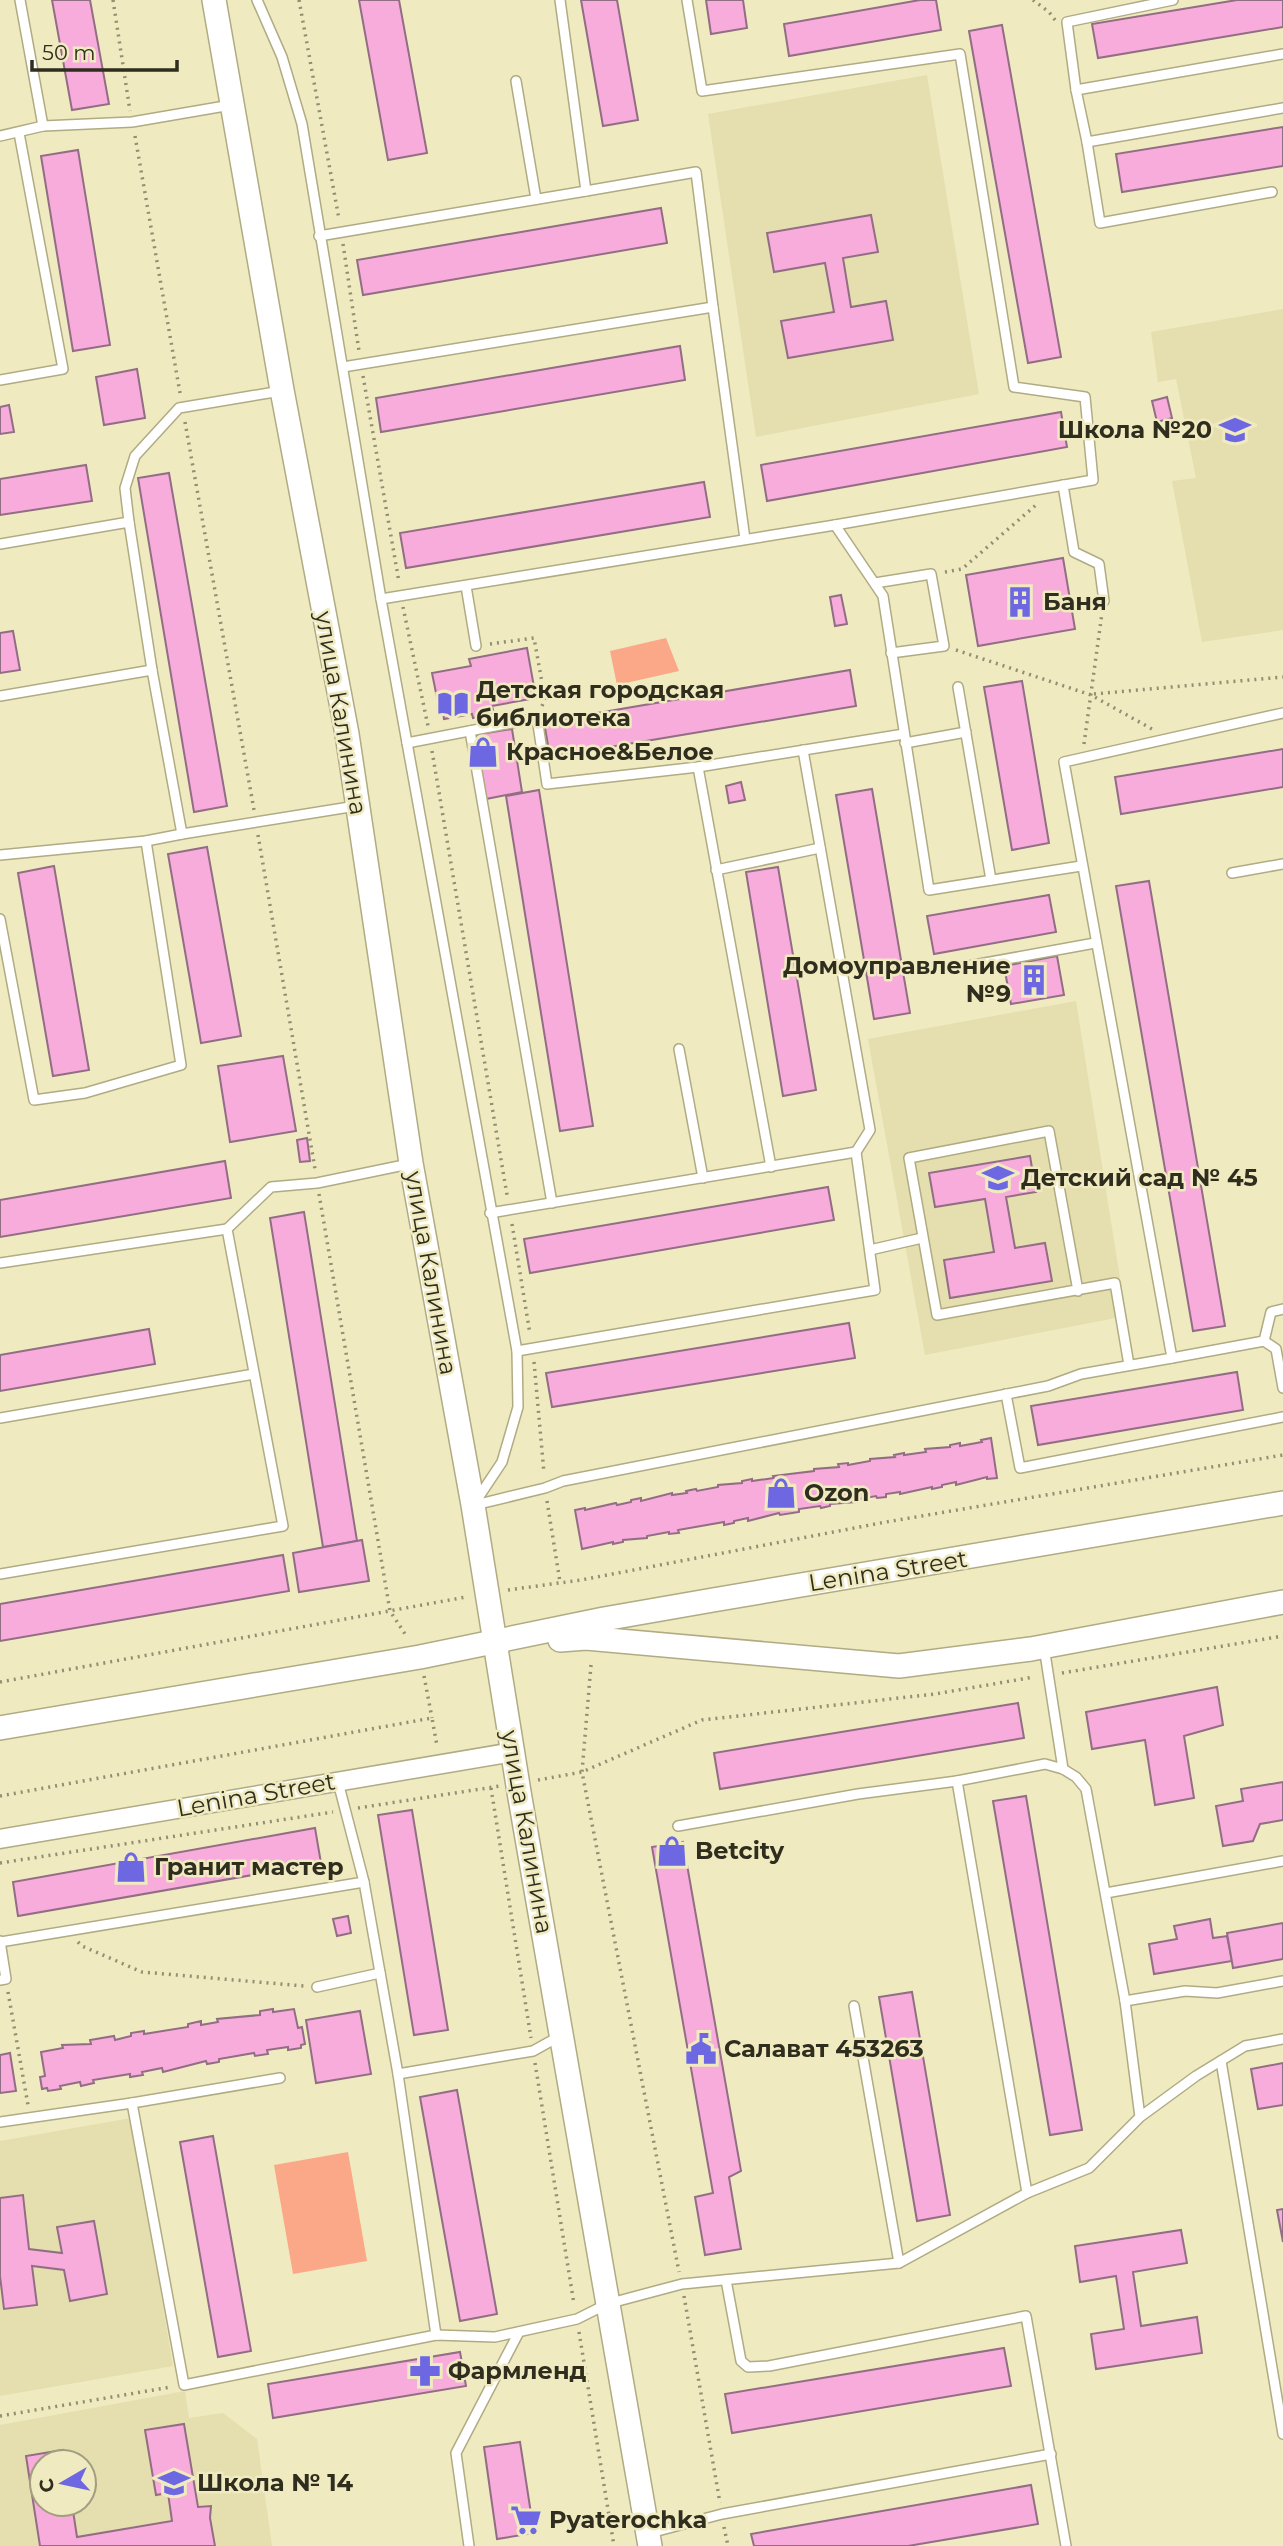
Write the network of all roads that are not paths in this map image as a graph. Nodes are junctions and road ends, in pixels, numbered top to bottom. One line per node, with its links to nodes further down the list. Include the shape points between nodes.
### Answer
1 (20, 0): 12 (lane)
2 (214, 0): 10 (street, улица Калинина)
3 (257, 0): 19 (lane, via 282,57 302,124)
4 (560, 0): 16 (lane)
5 (687, 0): 24 (lane, via 702,91 960,54 1014,387 1085,397 1093,480)
6 (1173, 0): 9 (lane, via 1067,22)
7 (1283, 54): 9 (lane)
8 (516, 81): 18 (lane)
9 (1076, 90): 15 (lane)
10 (231, 105): 12 (lane, via 132,122); 23 (street, улица Калинина)
11 (1283, 108): 15 (lane)
12 (43, 126): 13 (lane)
13 (19, 133): 14 (lane); 22 (lane, via 63,369)
14 (0, 136)
15 (1087, 142): 17 (lane, via 1100,223)
16 (586, 191): 18 (lane); 20 (lane, via 696,172)
17 (1272, 191)
18 (536, 200): 19 (lane)
19 (319, 236): 21 (lane)
20 (713, 307): 21 (lane); 27 (lane)
21 (343, 367): 31 (lane)
22 (0, 380)
23 (282, 390): 25 (lane, via 179,408 135,456 125,488); 45 (street, улица Калинина)
24 (1061, 485): 26 (lane); 32 (lane, via 1074,552 1099,564)
25 (130, 522): 28 (lane); 35 (lane)
26 (835, 525): 27 (lane); 29 (lane)
27 (745, 539): 30 (lane)
28 (0, 544)
29 (875, 583): 34 (lane, via 883,596); 34 (lane, via 931,574 944,646)
30 (466, 586): 31 (lane); 33 (lane)
31 (381, 599): 42 (lane)
32 (1104, 601)
33 (476, 646)
34 (891, 653): 41 (lane)
35 (152, 670): 37 (lane); 46 (lane)
36 (958, 687): 40 (lane)
37 (0, 696)
38 (1283, 713): 51 (lane, via 1063,762)
39 (470, 731): 42 (lane); 44 (lane, via 537,718 547,785); 63 (lane)
40 (966, 732): 41 (lane); 54 (lane)
41 (904, 738): 43 (lane); 54 (lane, via 929,890)
42 (407, 743): 64 (lane)
43 (803, 750): 44 (lane); 48 (lane)
44 (698, 767): 52 (lane)
45 (358, 805): 46 (lane); 60 (street, улица Калинина)
46 (182, 834): 47 (lane)
47 (146, 841): 49 (lane); 55 (lane, via 181,1065 85,1093 34,1100)
48 (820, 848): 52 (lane); 59 (lane, via 870,1130)
49 (0, 855)
50 (1283, 864): 53 (lane)
51 (1081, 866): 54 (lane); 56 (lane)
52 (716, 870): 61 (lane)
53 (1232, 873)
54 (991, 880)
55 (0, 919)
56 (1095, 943): 57 (lane); 73 (lane)
57 (957, 968)
58 (679, 1049): 62 (lane)
59 (856, 1152): 61 (lane); 67 (lane)
60 (411, 1163): 65 (lane, via 317,1183 271,1187); 81 (street, улица Калинина)
61 (771, 1167): 62 (lane)
62 (703, 1178): 63 (lane)
63 (552, 1203): 64 (lane)
64 (490, 1213): 72 (lane)
65 (227, 1229): 68 (lane); 75 (lane)
66 (922, 1238): 67 (lane); 69 (lane, via 937,1315); 69 (lane, via 909,1158 1049,1131)
67 (870, 1250): 72 (lane, via 875,1290)
68 (0, 1263)
69 (1078, 1291): 74 (lane, via 1115,1283)
70 (1283, 1309): 71 (lane, via 1271,1312)
71 (1264, 1341): 73 (lane); 76 (lane, via 1276,1349)
72 (517, 1351): 81 (lane, via 518,1407 502,1462)
73 (1172, 1357): 74 (lane)
74 (1129, 1364): 77 (lane)
75 (254, 1374): 79 (lane); 82 (lane, via 283,1527)
76 (1283, 1388)
77 (1006, 1394): 78 (lane, via 1020,1468); 81 (lane, via 564,1481)
78 (1283, 1417)
79 (0, 1418)
80 (1283, 1503): 84 (street, Lenina Street, via 604,1619)
81 (473, 1505): 84 (street, улица Калинина)
82 (0, 1574)
83 (1283, 1602): 85 (street, Lenina Street)
84 (494, 1643): 85 (street, Lenina Street, via 586,1638 899,1666); 86 (street, Lenina Street); 87 (street, улица Калинина)
85 (1044, 1647): 88 (lane)
86 (0, 1728)
87 (513, 1752): 90 (street, Lenina Street); 103 (street, улица Калинина)
88 (1063, 1769): 89 (lane, via 1045,1764); 95 (lane, via 1086,1789)
89 (957, 1781): 91 (lane); 111 (lane)
90 (338, 1782): 92 (street, Lenina Street); 94 (lane)
91 (678, 1826)
92 (0, 1839)
93 (1283, 1861): 95 (lane)
94 (364, 1882): 96 (lane); 97 (lane)
95 (1106, 1893): 101 (lane)
96 (0, 1942): 98 (lane)
97 (380, 1973): 100 (lane); 106 (lane)
98 (3, 1979)
99 (1283, 1981): 101 (lane, via 1217,1993 1185,1992)
100 (317, 1987)
101 (1125, 2001): 109 (lane)
102 (854, 2006): 112 (lane)
103 (562, 2035): 106 (lane, via 533,2050); 114 (street, улица Калинина)
104 (1283, 2039): 105 (lane, via 1245,2046)
105 (1221, 2061): 109 (lane); 117 (lane)
106 (398, 2074): 116 (lane)
107 (280, 2078): 108 (lane)
108 (132, 2103): 110 (lane); 116 (lane, via 184,2385)
109 (1140, 2117): 111 (lane, via 1089,2168)
110 (0, 2122)
111 (1027, 2193): 112 (lane)
112 (899, 2263): 113 (lane)
113 (726, 2280): 114 (lane, via 682,2284); 118 (lane, via 741,2361 748,2367 1026,2316)
114 (607, 2304): 115 (lane, via 577,2319); 119 (street, улица Калинина)
115 (519, 2332): 116 (lane, via 495,2337); 120 (lane, via 456,2453)
116 (436, 2335)
117 (1283, 2434)
118 (1051, 2454): 119 (lane, via 722,2514); 121 (lane)
119 (649, 2540)
120 (469, 2546)
121 (1066, 2546)

